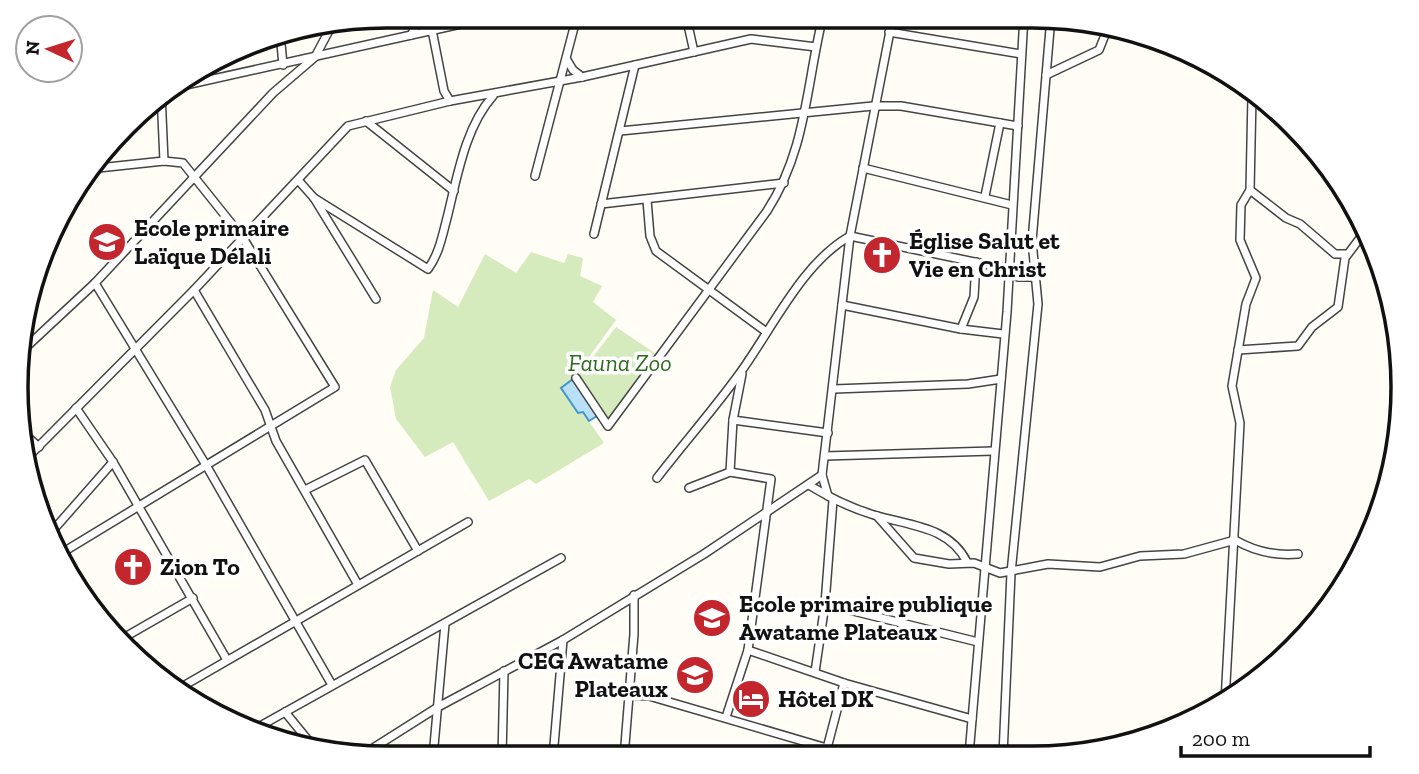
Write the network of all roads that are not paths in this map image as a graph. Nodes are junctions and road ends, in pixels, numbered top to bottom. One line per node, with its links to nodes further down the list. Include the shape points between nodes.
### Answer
1 (415, 28): 12 (street)
2 (441, 28): 9 (street)
3 (574, 28): 19 (street)
4 (688, 28): 16 (street)
5 (821, 28): 15 (street)
6 (890, 28): 10 (street)
7 (1023, 28): 17 (street)
8 (1050, 29): 22 (street)
9 (432, 30): 12 (street); 27 (street)
10 (889, 32): 17 (street); 29 (street)
11 (328, 33): 18 (street)
12 (411, 35): 18 (street)
13 (1105, 36): 22 (street, via 1099,50)
14 (281, 44): 20 (street)
15 (816, 47): 16 (street, via 761,38); 31 (street)
16 (694, 52): 21 (street)
17 (1021, 54): 34 (street)
18 (315, 57): 20 (street); 40 (street, via 273,93)
19 (566, 59): 23 (street); 24 (street)
20 (283, 65): 25 (street)
21 (635, 65): 23 (street); 35 (street)
22 (1046, 75): 57 (street, via 1032,241)
23 (582, 77): 24 (street)
24 (561, 81): 26 (street); 39 (street)
25 (197, 83)
26 (493, 95): 27 (street); 44 (street, via 478,112)
27 (450, 101): 32 (street)
28 (1252, 103): 43 (street)
29 (873, 106): 31 (street); 33 (street); 38 (street)
30 (162, 107): 36 (street)
31 (807, 113): 35 (street); 42 (street)
32 (366, 121): 41 (street, via 348,125); 44 (street)
33 (1000, 122): 34 (street); 45 (street)
34 (1018, 126): 49 (street)
35 (620, 131): 48 (street)
36 (164, 160): 37 (street); 40 (street, via 183,163)
37 (103, 167)
38 (863, 168): 45 (street); 51 (street)
39 (535, 176)
40 (196, 177): 52 (street); 58 (street)
41 (298, 180): 46 (street); 52 (street)
42 (784, 183): 47 (street); 59 (street)
43 (1250, 190): 54 (street, via 1335,254); 67 (street, via 1241,205 1240,240 1256,278)
44 (454, 191): 46 (street, via 436,259 428,269)
45 (985, 197): 49 (street)
46 (314, 198): 61 (street)
47 (647, 200): 48 (street); 59 (street, via 656,251)
48 (601, 204): 50 (street)
49 (1012, 205): 56 (street)
50 (594, 234)
51 (850, 236): 55 (street); 62 (street); 64 (street, via 827,253)
52 (243, 238): 60 (street); 75 (street, via 335,387)
53 (1359, 239): 54 (street)
54 (1347, 254): 67 (street, via 1342,300 1298,346)
55 (976, 262): 56 (street); 63 (street, via 974,297)
56 (1008, 269): 57 (street, via 1018,276); 65 (street)
57 (1035, 277): 103 (street, via 1038,304)
58 (95, 283): 66 (street); 68 (street)
59 (710, 288): 64 (street); 70 (street, via 608,426)
60 (194, 290): 68 (street); 75 (street)
61 (376, 299)
62 (842, 305): 63 (street); 72 (street)
63 (961, 329): 65 (street)
64 (765, 331): 69 (street)
65 (1003, 334): 71 (street)
66 (31, 343)
67 (1238, 350): 96 (street, via 1232,386 1240,423)
68 (134, 351): 73 (street); 83 (street)
69 (743, 370): 74 (street); 86 (street)
70 (576, 378)
71 (1001, 379): 72 (street); 80 (street)
72 (834, 389): 76 (street)
73 (76, 408): 78 (street); 82 (street)
74 (733, 420): 76 (street); 84 (street)
75 (271, 426): 83 (street); 89 (street)
76 (828, 433): 81 (street)
77 (32, 442): 78 (street)
78 (38, 447): 79 (street)
79 (34, 451)
80 (993, 451): 81 (street); 102 (street)
81 (825, 456): 85 (street)
82 (113, 462): 91 (street); 95 (street)
83 (206, 465): 91 (street); 108 (street)
84 (730, 472): 88 (street); 92 (street, via 771,479)
85 (822, 475): 87 (street); 90 (street)
86 (657, 478)
87 (809, 485): 90 (street); 92 (street)
88 (689, 488)
89 (305, 490): 98 (street, via 365,460); 104 (street)
90 (831, 498): 93 (street); 107 (street)
91 (138, 504): 97 (street); 106 (street)
92 (769, 512): 105 (street); 113 (street)
93 (877, 516): 101 (street, via 925,526 959,545); 101 (street, via 914,558)
94 (468, 522): 98 (street)
95 (56, 527)
96 (1235, 540): 99 (street, via 1273,554); 103 (street, via 1184,554 1140,556 1100,568 1048,564); 120 (street)
97 (67, 550)
98 (418, 551): 104 (street)
99 (1298, 554)
100 (561, 558): 109 (street)
101 (967, 562): 102 (street)
102 (984, 566): 103 (street); 112 (street)
103 (1012, 573): 136 (street)
104 (358, 583): 108 (street)
105 (634, 595): 111 (street); 121 (street)
106 (193, 598): 110 (street); 114 (street)
107 (825, 604): 112 (street); 116 (street)
108 (294, 621): 114 (street); 119 (street)
109 (445, 624): 119 (street); 122 (street)
110 (128, 635)
111 (563, 640): 115 (street); 131 (street)
112 (978, 642): 125 (street)
113 (748, 650): 116 (street); 124 (street)
114 (227, 660): 118 (street)
115 (504, 671): 122 (street); 130 (street)
116 (815, 672): 117 (street)
117 (844, 683): 125 (street); 134 (street)
118 (186, 684)
119 (332, 685): 123 (street)
120 (1226, 689)
121 (631, 695): 124 (street); 132 (street)
122 (438, 707): 128 (street); 129 (street)
123 (285, 712): 126 (street); 127 (street)
124 (726, 717): 133 (street)
125 (972, 719): 135 (street)
126 (264, 724)
127 (305, 736)
128 (377, 746)
129 (434, 746)
130 (502, 746)
131 (554, 746)
132 (625, 746)
133 (824, 746)
134 (827, 746)
135 (970, 746)
136 (1003, 746)

